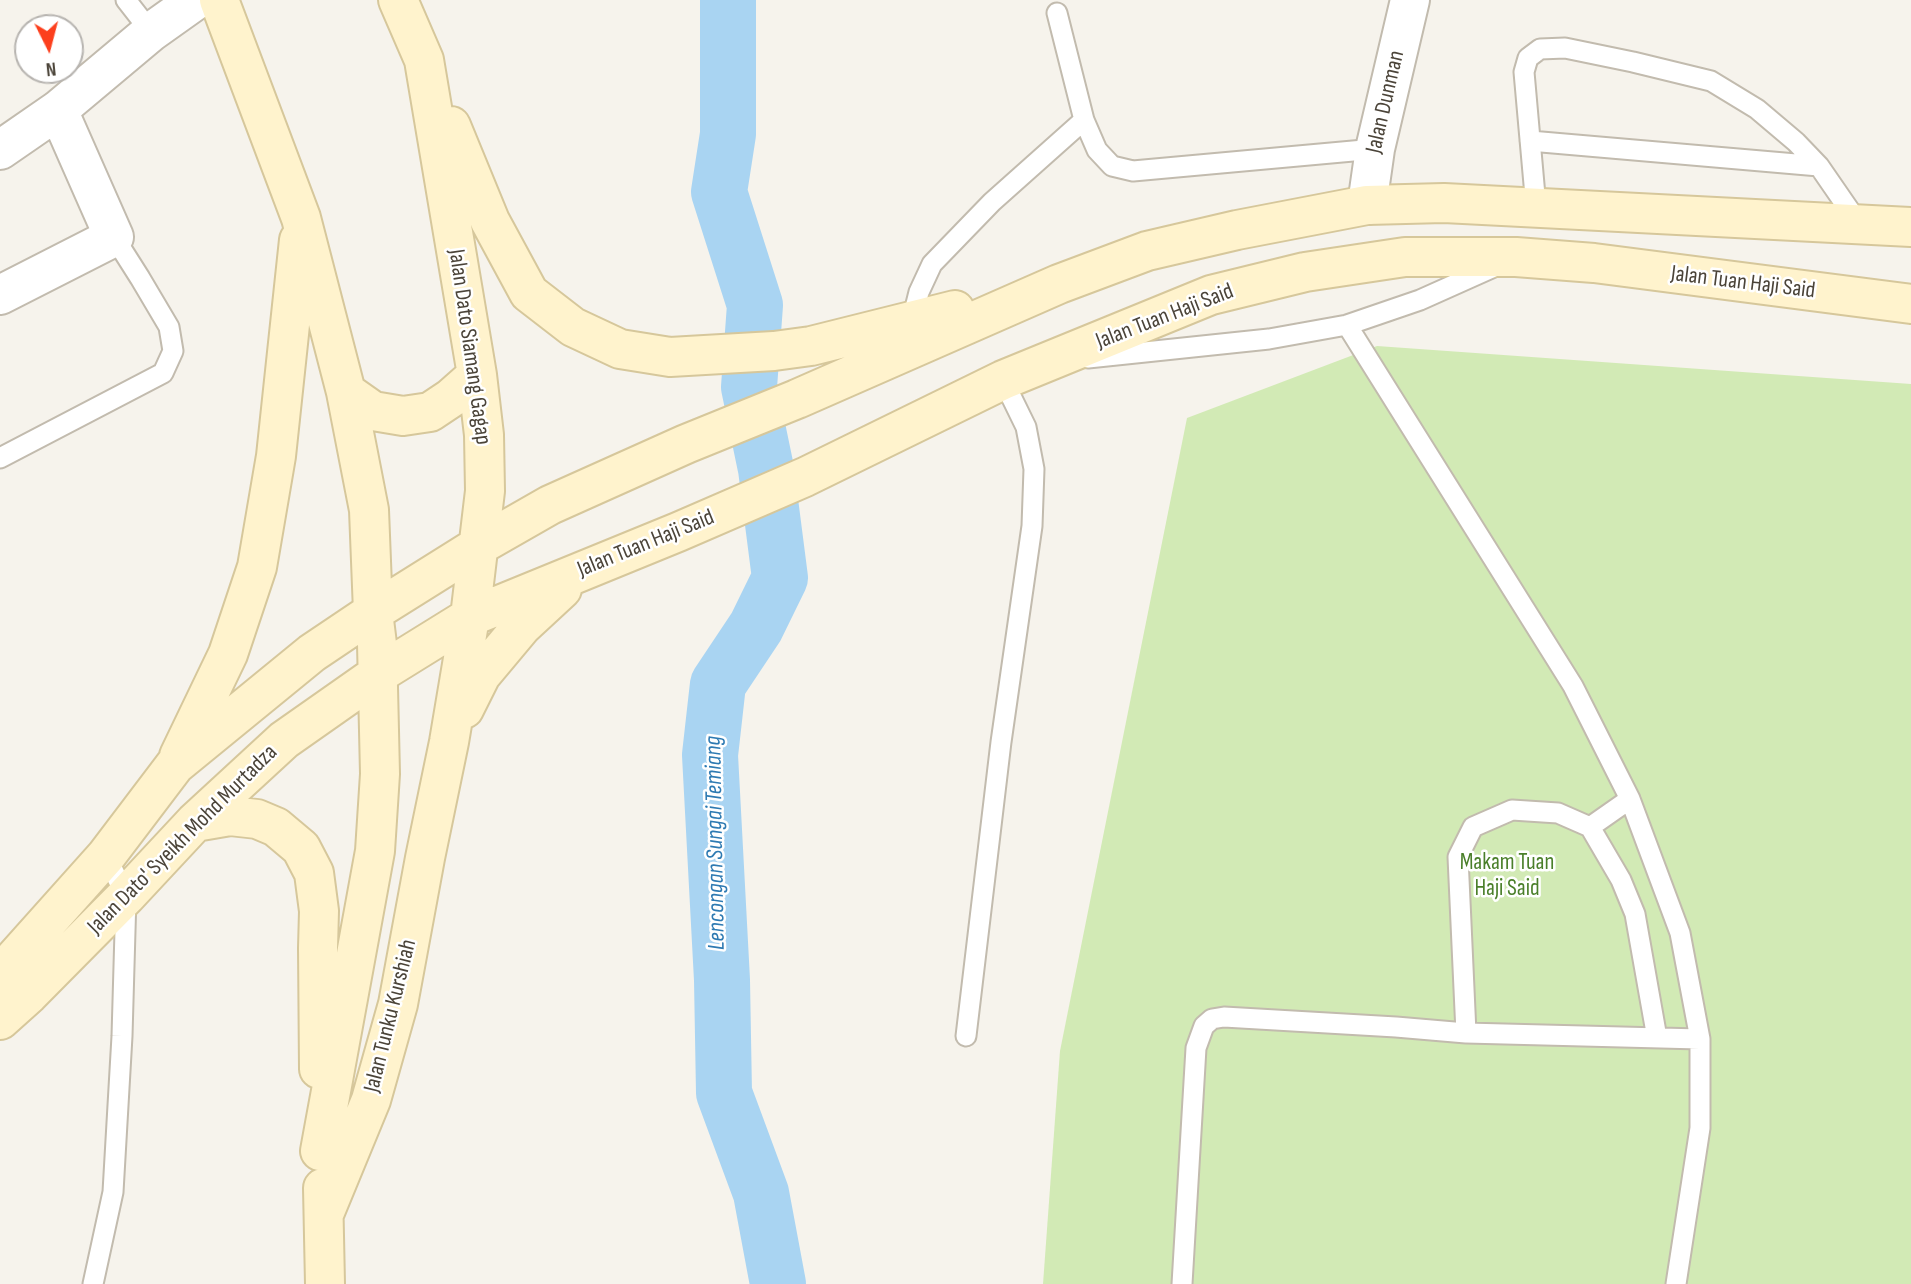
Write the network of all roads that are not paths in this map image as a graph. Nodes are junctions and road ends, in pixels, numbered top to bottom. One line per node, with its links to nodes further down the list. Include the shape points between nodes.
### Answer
1 (126, 0): 7 (lane)
2 (196, 0): 7 (street)
3 (219, 0): 17 (main road)
4 (398, 0): 8 (main road, Jalan Dato Siamang Gagap)
5 (1410, 0): 12 (street, Jalan Dunman)
6 (1057, 13): 10 (lane)
7 (151, 32): 9 (street)
8 (424, 60): 25 (main road, via 490,221 529,293 573,327 620,349 670,357 811,346); 28 (main road, Jalan Dato Siamang Gagap)
9 (58, 110): 13 (street); 20 (street)
10 (1084, 120): 12 (lane, via 1097,150 1112,166 1133,171); 25 (lane, via 992,202 932,264)
11 (1530, 141): 14 (lane); 14 (lane, via 1524,72 1528,58 1540,49 1565,48 1710,81 1757,109); 16 (lane)
12 (1374, 149): 15 (street, Jalan Dunman)
13 (0, 150)
14 (1819, 166): 18 (lane)
15 (1367, 205): 16 (main road); 22 (main road, via 1147,251)
16 (1536, 207): 18 (main road)
17 (301, 218): 30 (main road); 37 (main road, via 276,456 257,567 228,654)
18 (1859, 224): 19 (main road)
19 (1911, 227)
20 (114, 237): 23 (street); 31 (lane, via 169,327 173,351 163,373)
21 (1516, 257): 24 (main road, Jalan Tuan Haji Said); 26 (lane, via 1420,300); 27 (main road, Jalan Tuan Haji Said, via 1405,257 1305,272 1211,295)
22 (1059, 284): 25 (main road); 32 (main road, via 550,505)
23 (0, 295)
24 (1911, 304)
25 (912, 320)
26 (1347, 325): 27 (lane, via 1269,340); 38 (lane, via 1573,686)
27 (1048, 362): 29 (main road, Jalan Tuan Haji Said)
28 (477, 375): 30 (main road, via 430,412 403,416 373,411); 32 (main road, Jalan Dato Siamang Gagap, via 485,491)
29 (1003, 380): 33 (main road, Jalan Tuan Haji Said, via 805,477); 46 (lane, via 1026,427 1034,469 1032,526)
30 (346, 393): 35 (main road, via 369,510)
31 (0, 458)
32 (480, 545): 34 (main road, Jalan Dato Siamang Gagap); 35 (main road)
33 (582, 571): 34 (main road, Jalan Tuan Haji Said); 36 (main road, via 522,626 481,675)
34 (470, 617): 35 (main road, Jalan Tuan Haji Said); 36 (main road, Jalan Dato Siamang Gagap)
35 (376, 643): 37 (main road, Jalan Dato' Syeikh Mohd Murtadza, via 312,653); 39 (main road, Jalan Dato' Syeikh Mohd Murtadza, via 284,740); 49 (main road, via 380,774 375,851)
36 (449, 742): 50 (main road, Jalan Tunku Kurshiah, via 398,1004 371,1100)
37 (175, 765): 41 (main road, Jalan Dato' Syeikh Mohd Murtadza)
38 (1630, 799): 40 (lane); 48 (lane, via 1680,933)
39 (195, 822): 42 (main road, Jalan Dato' Syeikh Mohd Murtadza); 49 (main road, via 230,816 276,827 301,848 314,873 319,912)
40 (1590, 827): 45 (lane, via 1558,813 1512,810 1473,827 1458,857); 47 (lane, via 1635,914)
41 (106, 856): 42 (lane); 43 (main road, Jalan Dato' Syeikh Mohd Murtadza)
42 (126, 896): 44 (main road, Jalan Dato' Syeikh Mohd Murtadza); 51 (lane, via 113,1192)
43 (0, 977)
44 (0, 1020)
45 (1466, 1033): 47 (lane); 53 (lane, via 1224,1017 1204,1026 1196,1048)
46 (966, 1036)
47 (1657, 1038): 48 (lane)
48 (1700, 1039): 54 (lane, via 1700,1128)
49 (320, 1151): 50 (main road)
50 (324, 1214): 52 (main road, Jalan Tunku Kurshiah)
51 (93, 1284)
52 (325, 1284)
53 (1182, 1284)
54 (1676, 1284)

